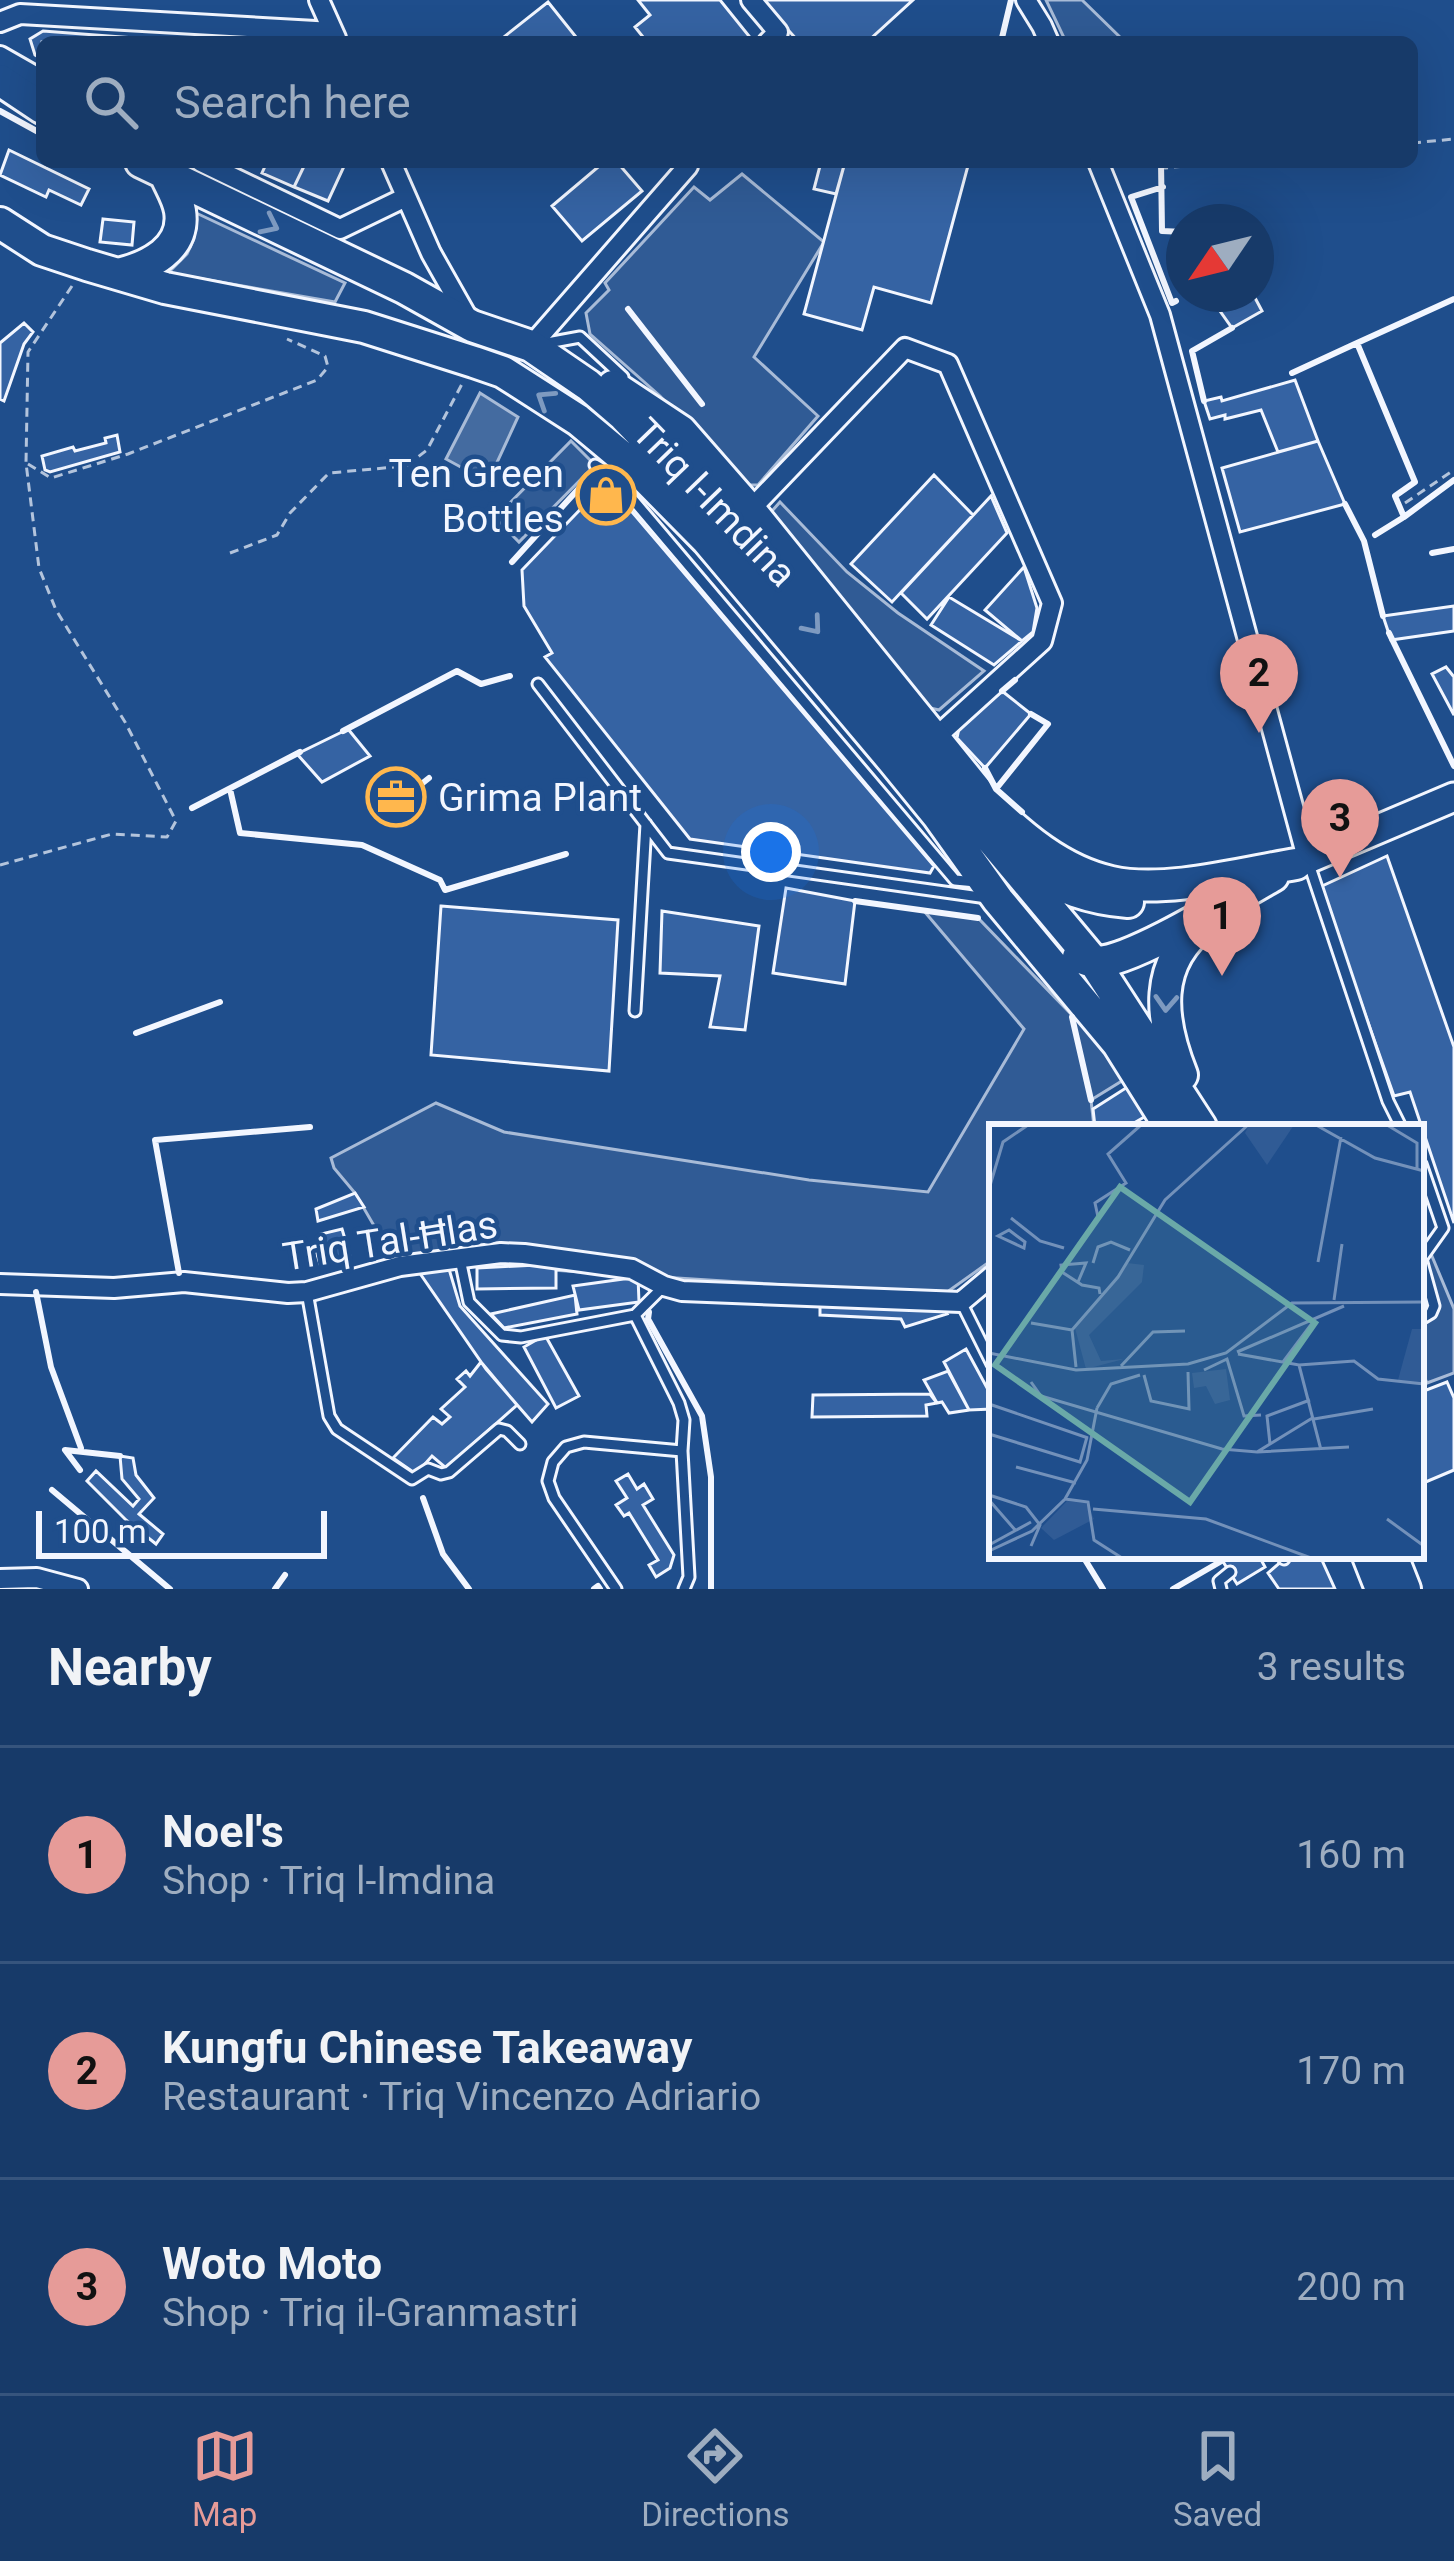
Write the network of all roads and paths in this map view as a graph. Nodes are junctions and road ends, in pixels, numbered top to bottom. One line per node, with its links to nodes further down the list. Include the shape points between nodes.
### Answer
1 (319, 0): 6 (street)
2 (751, 0): 7 (street)
3 (1026, 0): 8 (street)
4 (0, 22): 5 (street, via 20,14)
5 (322, 36)
6 (336, 36)
7 (774, 36)
8 (1046, 36)
9 (0, 56): 10 (street)
10 (36, 77)
11 (0, 80): 13 (highway)
12 (0, 95): 14 (highway)
13 (36, 106)
14 (36, 108)
15 (1454, 139): 16 (path)
16 (1418, 142)
17 (153, 168): 26 (highway, Triq l-Imdina, one-way to 26); 27 (highway, via 181,213 177,237 158,259)
18 (213, 168): 22 (street, via 340,230)
19 (394, 168): 22 (street)
20 (686, 168): 30 (street)
21 (1100, 168): 46 (street, via 1160,315)
22 (406, 197): 26 (street)
23 (0, 206): 25 (highway)
24 (0, 223): 25 (highway, Triq l-Imdina, via 42,250)
25 (87, 265): 27 (highway, Triq l-Imdina); 32 (path, via 28,352)
26 (418, 272): 28 (highway, Triq l-Imdina); 28 (street)
27 (118, 274): 31 (highway, Triq l-Imdina, via 364,327)
28 (472, 326): 30 (highway, Triq l-Imdina)
29 (285, 338): 32 (path, via 325,356 328,367 317,380 51,478)
30 (543, 354): 38 (highway, via 620,388 681,431); 45 (highway, Triq l-Imdina, one-way to 45, via 670,461)
31 (474, 362): 34 (highway, Triq l-Imdina, one-way to 31, via 578,420); 39 (path, via 427,450 406,466 329,473 278,535)
32 (26, 463): 47 (path, via 39,568 56,610 176,821 167,837 112,834)
33 (595, 465): 37 (lane)
34 (638, 470): 37 (lane); 42 (highway, Triq l-Imdina)
35 (1454, 470): 36 (path)
36 (1405, 503)
37 (638, 506): 48 (lane, via 956,880)
38 (750, 510): 41 (highway); 41 (street, via 905,348 948,364 1052,603 1042,641)
39 (230, 553)
40 (538, 683): 44 (lane)
41 (935, 738): 46 (highway, via 1024,839 1112,882 1176,885)
42 (894, 762): 48 (highway, Triq l-Imdina); 49 (highway, via 1038,927 1074,956)
43 (1454, 797): 46 (main road)
44 (646, 824): 48 (lane, via 668,853); 50 (lane)
45 (998, 845): 46 (highway, via 1053,883 1119,901 1190,898); 49 (highway, Triq l-Imdina)
46 (1302, 861): 49 (highway); 53 (highway, one-way to 53, via 1191,936 1171,970 1167,1035); 54 (lane)
47 (0, 865)
48 (993, 891): 51 (highway, Triq l-Imdina, via 1118,1044)
49 (1098, 962): 52 (highway, Triq l-Imdina)
50 (635, 1011)
51 (1169, 1124)
52 (1200, 1124)
53 (1201, 1124)
54 (1400, 1124)
55 (1424, 1173): 56 (lane, via 1443,1228)
56 (1424, 1253)
57 (460, 1259): 61 (street, Triq Tal-Ħlas, via 524,1253 632,1269); 62 (street, Triq Tal-Ħlas); 64 (lane, via 469,1302 512,1338)
58 (1424, 1270): 65 (lane, via 1434,1306)
59 (989, 1279): 63 (street)
60 (0, 1284): 62 (street, Triq Tal-Ħlas, via 184,1282)
61 (664, 1286): 63 (street, Triq Tal-Ħlas); 64 (lane)
62 (307, 1292): 67 (lane, via 337,1429 412,1479 428,1468 449,1472 499,1429)
63 (961, 1302): 66 (lane)
64 (635, 1315): 68 (lane, via 679,1403)
65 (1424, 1317)
66 (989, 1358)
67 (520, 1444)
68 (682, 1450): 72 (lane, via 584,1442 554,1462 554,1498); 73 (lane)
69 (1230, 1572): 74 (lane)
70 (0, 1579): 71 (street)
71 (78, 1589)
72 (616, 1589)
73 (684, 1589)
74 (1221, 1589)

